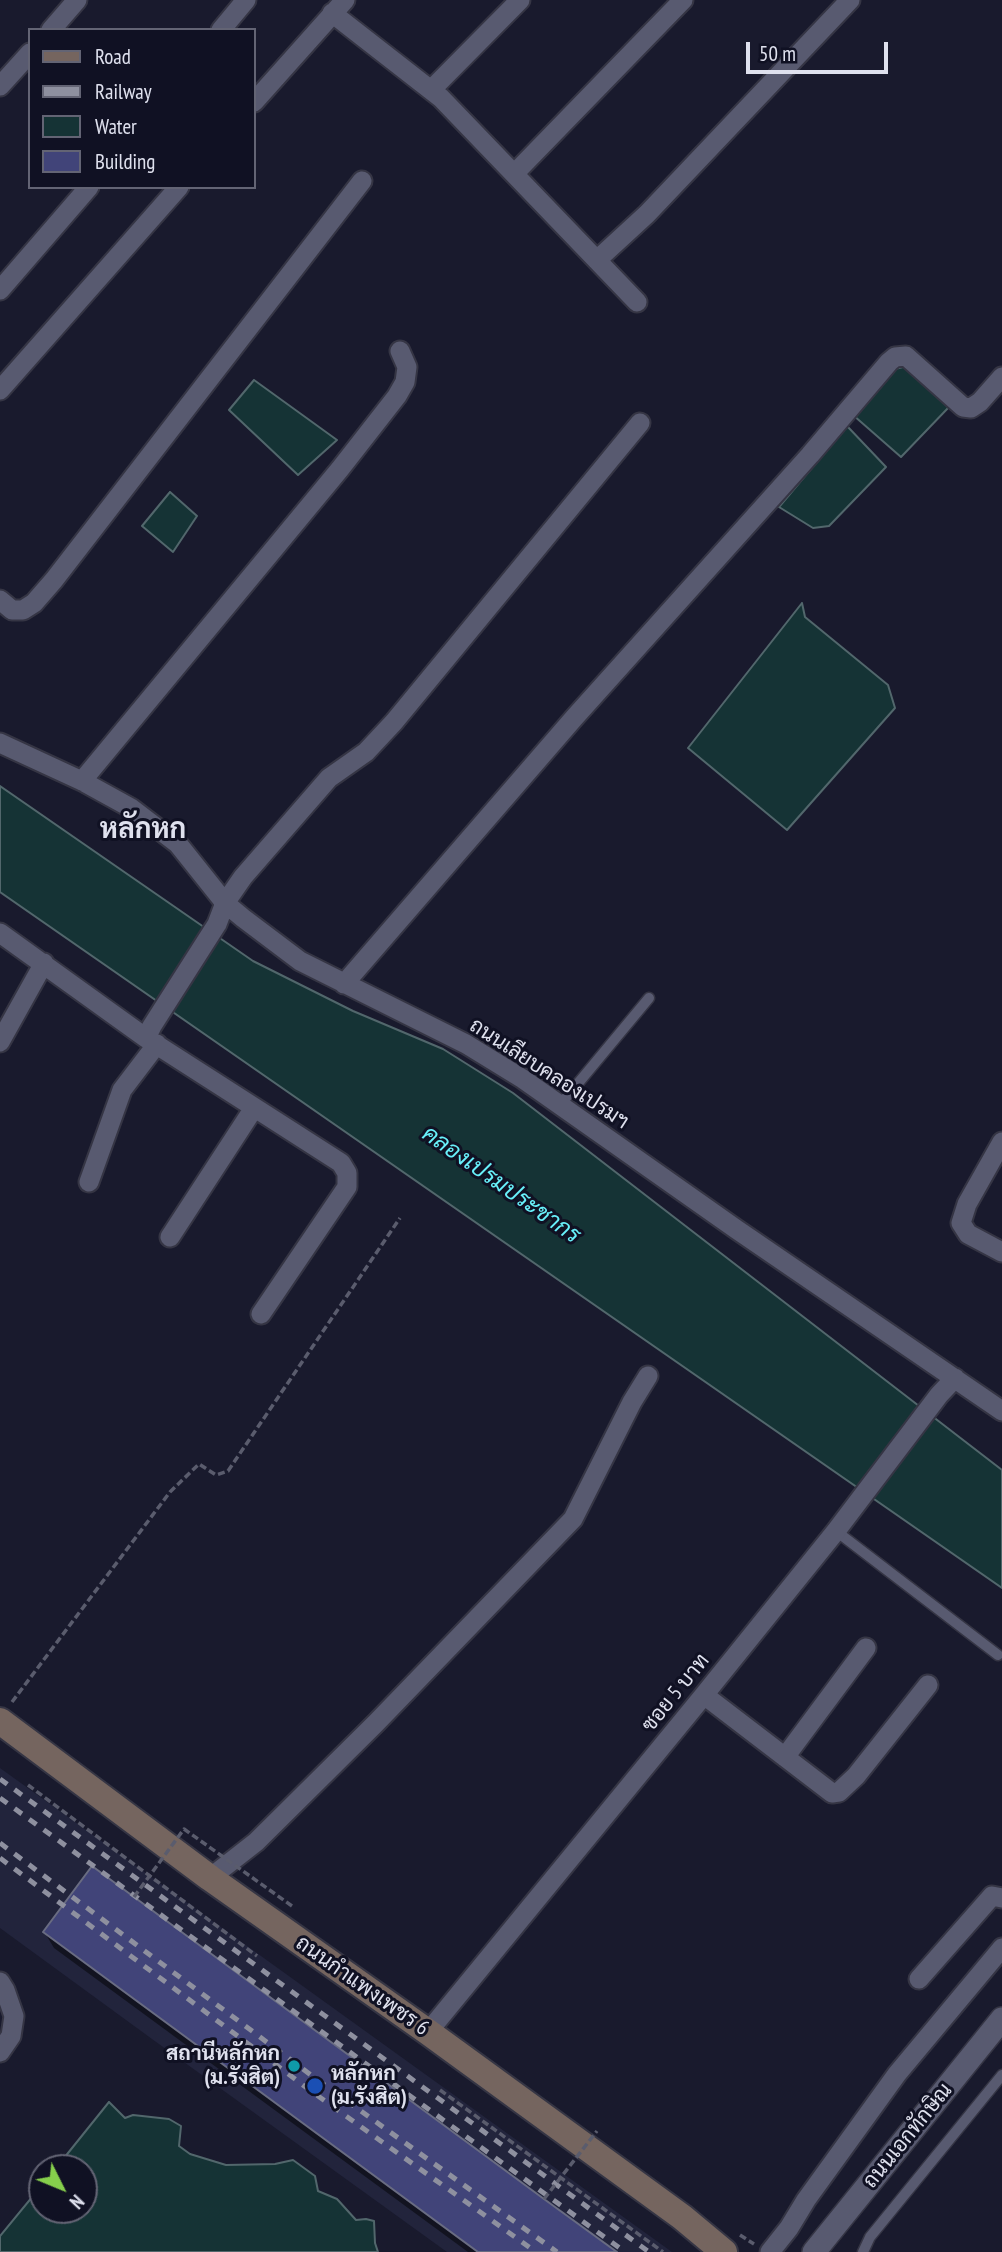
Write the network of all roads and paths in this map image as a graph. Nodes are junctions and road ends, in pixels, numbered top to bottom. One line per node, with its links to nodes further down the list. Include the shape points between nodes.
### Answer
1 (77, 0): 7 (street)
2 (246, 0): 8 (street)
3 (520, 0): 11 (street)
4 (683, 0): 13 (street)
5 (850, 0): 17 (street, via 657,204)
6 (338, 7): 11 (street); 12 (street)
7 (53, 28)
8 (223, 28)
9 (28, 55): 10 (street)
10 (0, 86)
11 (431, 90): 13 (street)
12 (256, 100)
13 (514, 174): 17 (street)
14 (362, 181): 24 (street, via 54,580 23,610 12,610)
15 (87, 189): 18 (street)
16 (177, 189): 22 (street)
17 (597, 260): 19 (street)
18 (0, 290)
19 (637, 302)
20 (400, 351): 26 (street, via 407,367 397,396)
21 (1002, 377): 30 (street, via 980,402 963,407 906,356 889,362)
22 (0, 390)
23 (640, 423): 27 (street, via 394,722 366,752 329,778)
24 (0, 600)
25 (0, 743): 26 (street, ถนนเลียบคลองเปรมฯ)
26 (82, 781): 27 (street, ถนนเลียบคลองเปรมฯ, via 131,808 178,844)
27 (225, 903): 30 (street, ถนนเลียบคลองเปรมฯ, via 300,961); 32 (street)
28 (0, 933): 29 (street)
29 (44, 963): 32 (street); 33 (street)
30 (344, 984): 34 (street, ถนนเลียบคลองเปรมฯ, via 466,1044)
31 (649, 998): 34 (lane)
32 (151, 1036): 35 (street); 37 (street, via 122,1090)
33 (0, 1042)
34 (560, 1105): 43 (street, ถนนเลียบคลองเปรมฯ)
35 (254, 1108): 39 (street); 41 (street, via 341,1163 348,1173 347,1187)
36 (1002, 1142): 40 (street, via 961,1223 968,1234)
37 (89, 1182)
38 (400, 1218): 50 (path, via 229,1471 216,1475 199,1464 170,1492)
39 (170, 1237)
40 (1002, 1252)
41 (261, 1314)
42 (648, 1376): 54 (street, via 573,1519 302,1797)
43 (955, 1378): 44 (street, ถนนเลียบคลองเปรมฯ); 45 (street, ซอย 5 บาท)
44 (1002, 1411)
45 (836, 1531): 47 (lane); 49 (street, ซอย 5 บาท)
46 (866, 1648): 51 (street)
47 (998, 1655)
48 (928, 1685): 51 (street, via 839,1792 832,1793)
49 (704, 1695): 51 (street); 63 (street, ซอย 5 บาท)
50 (4, 1714): 54 (main road, ถนนกำแพงเพชร 6)
51 (785, 1757)
52 (28, 1785): 53 (path)
53 (150, 1876): 55 (path, bridge); 57 (path, bridge, via 184,1829); 59 (path)
54 (210, 1878): 63 (main road, ถนนกำแพงเพชร 6)
55 (134, 1897)
56 (1002, 1898): 60 (street, via 992,1896)
57 (292, 1906)
58 (1002, 1948): 72 (street, via 897,2074)
59 (257, 1956)
60 (919, 1979)
61 (0, 1982): 64 (street, via 14,2016 11,2036)
62 (1002, 2019): 73 (street, ถนนเอกทักษิณ)
63 (428, 2032): 71 (main road, ถนนกำแพงเพชร 6, via 682,2217)
64 (0, 2052)
65 (1002, 2075): 74 (lane, via 870,2237)
66 (440, 2090): 68 (path)
67 (597, 2131): 68 (path, bridge)
68 (561, 2178): 69 (path, bridge); 70 (path)
69 (544, 2199)
70 (663, 2252)
71 (723, 2252)
72 (770, 2252)
73 (814, 2252)
74 (863, 2252)

